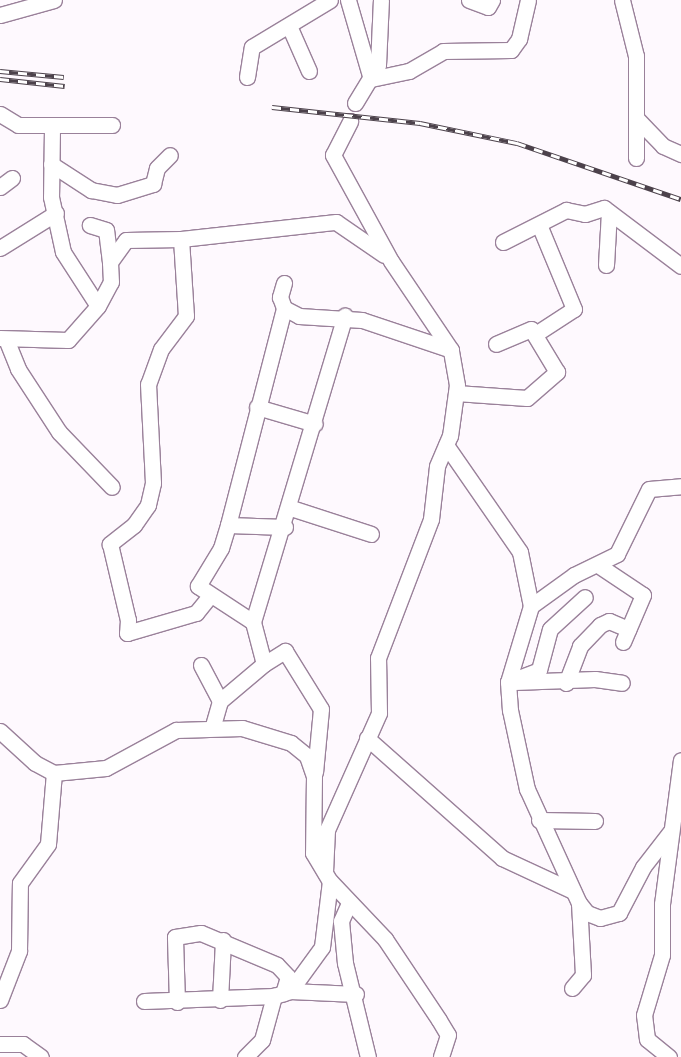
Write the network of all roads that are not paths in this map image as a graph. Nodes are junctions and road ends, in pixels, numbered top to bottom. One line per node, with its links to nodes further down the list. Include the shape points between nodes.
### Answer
1 (54, 0): 9 (street)
2 (330, 0): 10 (street)
3 (348, 0): 13 (street)
4 (381, 0): 13 (street, via 379,57)
5 (469, 0): 6 (street, via 488,7)
6 (492, 0)
7 (528, 0): 13 (street, via 519,39 511,50 443,51 409,71)
8 (622, 0): 16 (street, via 636,56)
9 (0, 15)
10 (290, 28): 11 (street); 12 (street, via 245,45)
11 (309, 71)
12 (247, 77)
13 (371, 79): 14 (street)
14 (355, 103)
15 (0, 114): 19 (street, via 18,125)
16 (638, 120): 20 (street, via 664,146); 22 (street)
17 (350, 121): 31 (street, via 333,155)
18 (112, 125): 19 (street)
19 (52, 128): 23 (street)
20 (681, 154)
21 (170, 156): 23 (street, via 157,168 153,184 117,194 91,190)
22 (636, 158)
23 (52, 164): 25 (street, via 51,197)
24 (609, 212): 27 (street, via 566,210); 33 (street); 34 (street)
25 (56, 213): 30 (street); 36 (street, via 64,252)
26 (90, 225): 32 (street, via 106,230)
27 (540, 227): 29 (street); 39 (street, via 574,309)
28 (181, 239): 31 (street, via 336,222); 32 (street, via 126,240); 55 (street, via 186,316 161,349 148,384 153,483 148,505 134,525 110,544 128,620 127,633 196,613)
29 (503, 242)
30 (0, 248)
31 (391, 261): 42 (street)
32 (110, 262): 36 (street, via 111,282)
33 (606, 265)
34 (681, 266)
35 (284, 283): 37 (street, via 280,297)
36 (98, 306): 40 (street, via 68,340)
37 (284, 308): 38 (street, via 299,316); 44 (street)
38 (345, 316): 42 (street); 45 (street)
39 (537, 333): 41 (street, via 531,329); 43 (street, via 557,372 527,398)
40 (3, 339): 48 (street, via 18,369 59,432)
41 (496, 344)
42 (451, 350): 43 (street)
43 (456, 393): 46 (street)
44 (257, 407): 45 (street); 50 (street)
45 (315, 424): 49 (street)
46 (446, 444): 57 (street, via 520,552); 68 (street, via 437,466 430,519 417,564 378,658 379,713)
47 (681, 486): 53 (street, via 648,489 624,547)
48 (112, 487)
49 (291, 508): 51 (street); 52 (street)
50 (228, 525): 51 (street); 55 (street, via 221,548 198,586)
51 (285, 527): 59 (street)
52 (371, 534)
53 (598, 566): 54 (street); 63 (street, via 643,595 626,635 609,622 600,625 580,646)
54 (548, 593): 57 (street); 58 (street)
55 (210, 596): 59 (street)
56 (585, 596): 58 (street)
57 (531, 606): 62 (street)
58 (566, 612): 62 (street, via 550,629 539,670)
59 (253, 622): 60 (street)
60 (264, 664): 65 (street); 71 (street, via 284,651 321,709)
61 (201, 665): 65 (street)
62 (508, 682): 63 (street); 72 (street, via 527,789)
63 (566, 683): 64 (street, via 595,679)
64 (622, 683)
65 (220, 701): 66 (street)
66 (213, 725): 70 (street, via 159,736 106,768); 71 (street, via 242,728 291,744 307,756)
67 (0, 731): 70 (street, via 35,763)
68 (367, 738): 75 (street, via 327,830); 76 (street, via 502,858)
69 (681, 760): 74 (street)
70 (54, 773): 82 (street, via 48,844 20,883 19,951)
71 (314, 776): 75 (street, via 313,853)
72 (540, 820): 73 (street); 76 (street)
73 (595, 820)
74 (671, 831): 76 (street, via 643,866 619,913 600,918 586,913); 91 (street, via 662,904 662,955 644,1015 646,1039)
75 (328, 877): 77 (street); 80 (street, via 322,947)
76 (576, 897): 79 (street, via 583,975)
77 (349, 903): 81 (street, via 341,921 345,963); 90 (street, via 385,939 448,1035)
78 (223, 940): 80 (street, via 277,966 288,977); 83 (street); 85 (street, via 201,933 175,937)
79 (572, 988)
80 (282, 993): 81 (street); 83 (street); 88 (street, via 262,1040)
81 (356, 994): 89 (street)
82 (0, 1000)
83 (220, 1000): 85 (street)
84 (144, 1001): 85 (street)
85 (177, 1002)
86 (0, 1044): 87 (street, via 23,1044)
87 (41, 1057)
88 (245, 1057)
89 (368, 1057)
90 (441, 1057)
91 (669, 1057)

